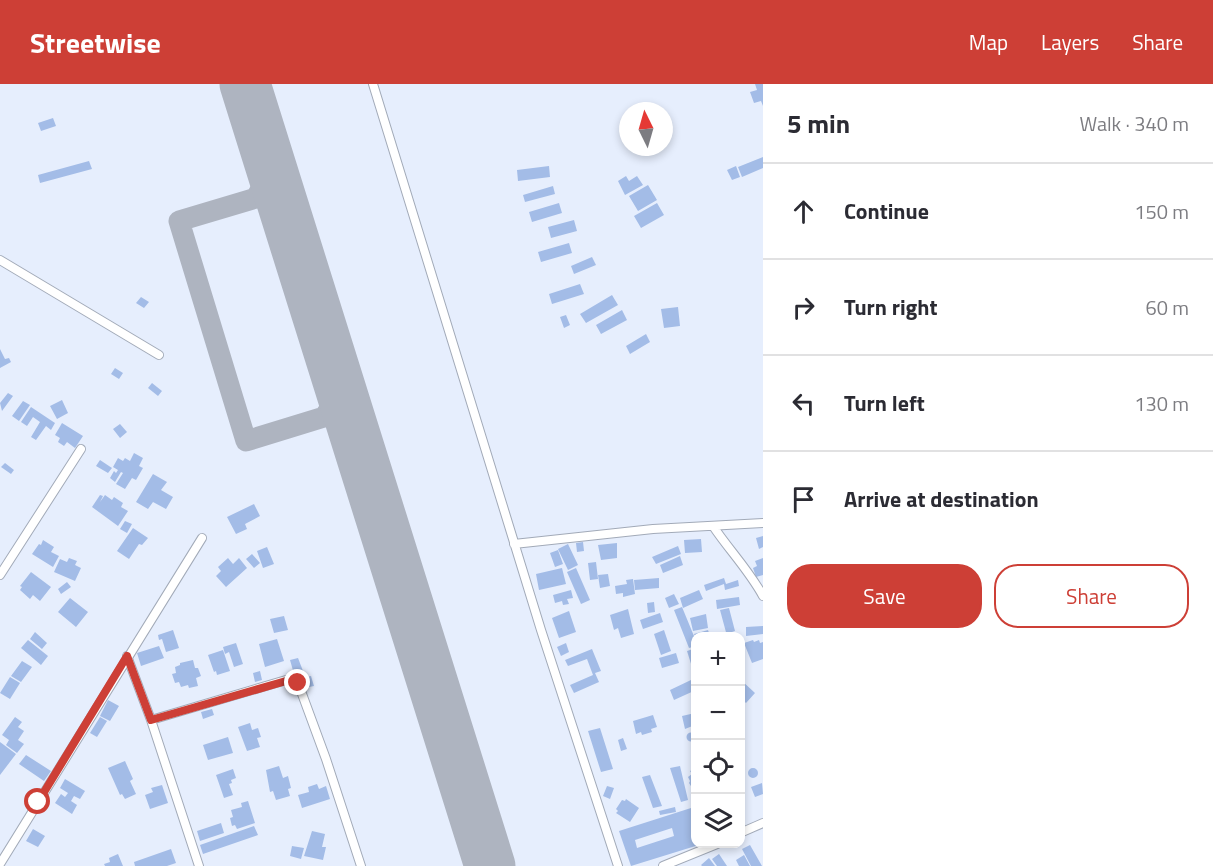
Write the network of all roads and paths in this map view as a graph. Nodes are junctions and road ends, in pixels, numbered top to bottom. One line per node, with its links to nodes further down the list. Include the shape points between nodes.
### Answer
1 (373, 84): 8 (street)
2 (0, 260): 3 (street)
3 (159, 355)
4 (81, 449): 9 (street)
5 (763, 523): 6 (street)
6 (713, 525): 8 (street); 10 (street)
7 (202, 538): 11 (street)
8 (514, 544): 19 (street)
9 (0, 575)
10 (763, 596)
11 (127, 656): 12 (street); 16 (street)
12 (151, 720): 17 (street); 18 (street, via 286,681 298,683)
13 (763, 823): 14 (street)
14 (745, 831)
15 (705, 848): 20 (street)
16 (0, 864)
17 (199, 866)
18 (361, 866)
19 (618, 866)
20 (663, 866)

